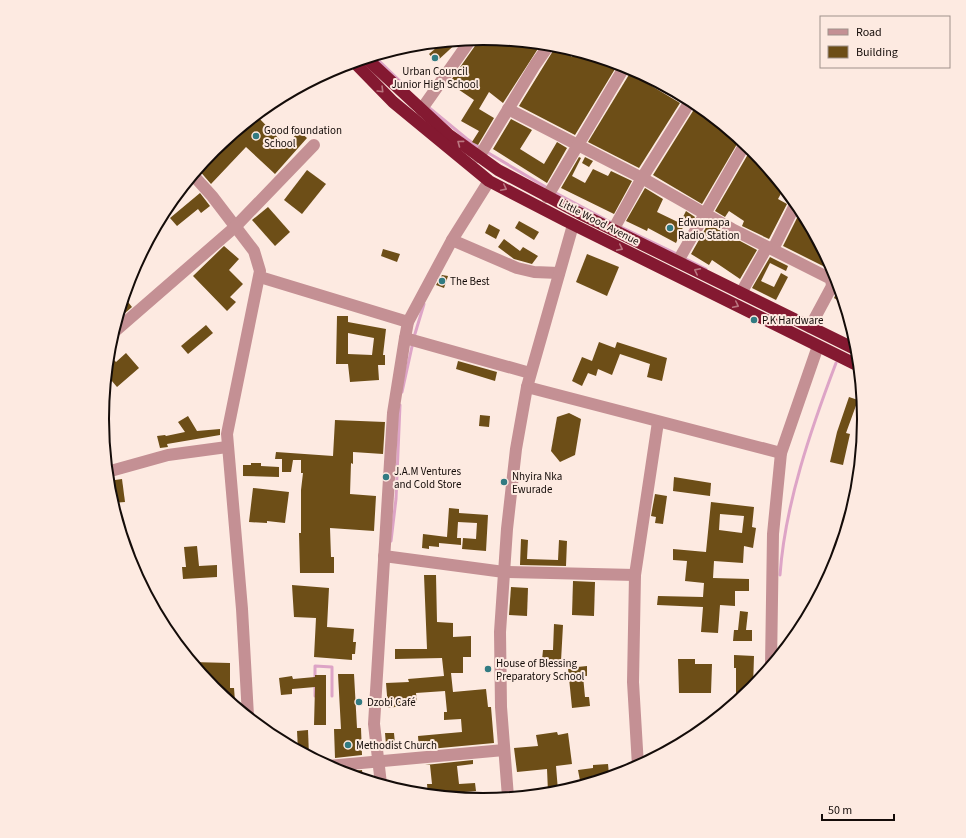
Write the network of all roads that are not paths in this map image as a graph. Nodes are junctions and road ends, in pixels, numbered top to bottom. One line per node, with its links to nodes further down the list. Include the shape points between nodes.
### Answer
1 (466, 46): 8 (street)
2 (546, 50): 7 (street)
3 (371, 63): 8 (highway, Little Wood Avenue)
4 (358, 67): 15 (highway, Little Wood Avenue, one-way to 15, via 393,102)
5 (622, 71): 10 (street)
6 (689, 107): 13 (street)
7 (508, 109): 10 (street); 12 (street)
8 (421, 110): 12 (highway, Little Wood Avenue, one-way to 8)
9 (314, 144): 20 (street)
10 (577, 145): 13 (street); 16 (street)
11 (742, 150): 18 (street)
12 (479, 157): 16 (highway, Little Wood Avenue)
13 (642, 178): 18 (street); 21 (street)
14 (196, 179): 20 (street)
15 (489, 181): 19 (highway, Little Wood Avenue, one-way to 19); 22 (street)
16 (547, 197): 21 (highway, Little Wood Avenue)
17 (793, 209): 23 (street)
18 (705, 213): 23 (street); 24 (street)
19 (573, 225): 25 (street); 34 (highway, Little Wood Avenue, one-way to 34)
20 (235, 227): 26 (street, via 254,251); 31 (street)
21 (613, 230): 24 (highway, Little Wood Avenue)
22 (452, 240): 25 (street, via 517,268); 30 (street)
23 (770, 248): 27 (street); 29 (street)
24 (678, 261): 29 (highway, Little Wood Avenue, one-way to 24)
25 (559, 273): 37 (street)
26 (260, 277): 30 (street); 40 (street, via 229,421)
27 (830, 278)
28 (832, 284): 32 (street)
29 (741, 293): 32 (highway, Little Wood Avenue)
30 (408, 322): 33 (street)
31 (121, 326)
32 (810, 327): 35 (highway, Little Wood Avenue)
33 (405, 338): 37 (street); 43 (street, via 393,413)
34 (818, 346): 36 (highway, Little Wood Avenue); 41 (street)
35 (850, 347)
36 (853, 363)
37 (530, 373): 38 (street)
38 (527, 387): 39 (street); 44 (street, via 516,449)
39 (658, 422): 41 (street); 45 (street)
40 (227, 447): 42 (street, via 168,455); 47 (street, via 242,609)
41 (781, 453): 46 (street, via 773,534)
42 (112, 470)
43 (384, 556): 44 (street); 50 (street, via 374,724)
44 (504, 572): 45 (street); 48 (street, via 500,632)
45 (635, 575): 49 (street, via 633,682)
46 (771, 658)
47 (248, 710)
48 (504, 750): 50 (street); 53 (street)
49 (638, 759)
50 (377, 762): 51 (street); 52 (street)
51 (340, 765)
52 (380, 778)
53 (507, 792)

